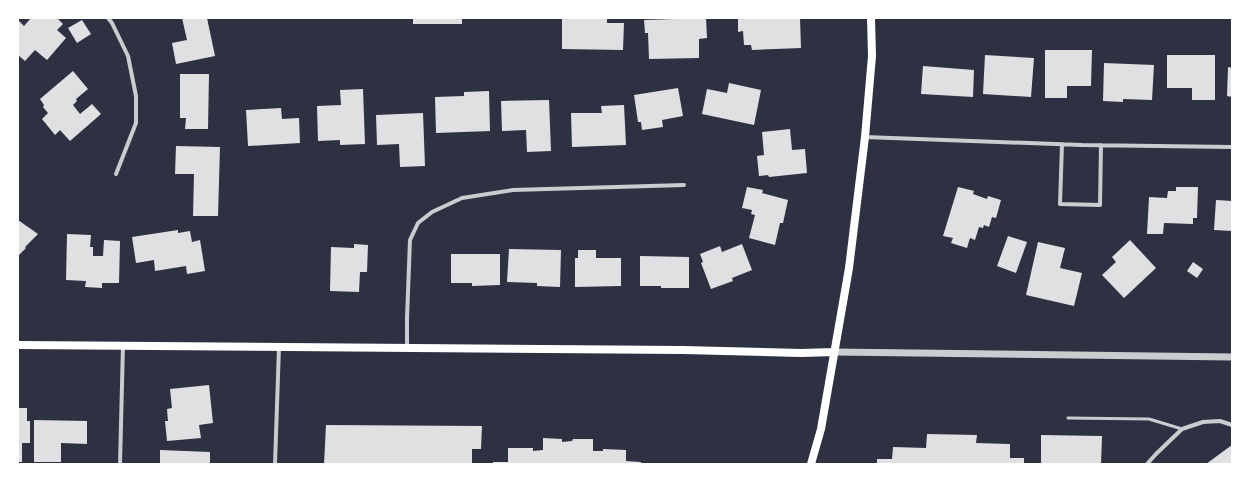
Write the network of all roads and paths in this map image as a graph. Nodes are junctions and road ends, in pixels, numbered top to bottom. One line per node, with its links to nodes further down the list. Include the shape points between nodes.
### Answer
1 (108, 18): 7 (street, via 128,56 136,96 136,124)
2 (871, 18): 3 (main road, via 872,56)
3 (865, 137): 4 (street); 13 (main road, via 849,268)
4 (1062, 144): 5 (street); 5 (street, via 1060,204 1100,205)
5 (1101, 145): 6 (street)
6 (1232, 147)
7 (116, 174)
8 (684, 185): 12 (street, via 513,190 462,198 432,212 418,223 410,240)
9 (18, 345): 10 (main road)
10 (123, 345): 11 (main road); 18 (street)
11 (279, 347): 12 (main road); 19 (street)
12 (408, 348): 13 (main road)
13 (834, 352): 14 (street); 20 (main road, via 821,429)
14 (1232, 357)
15 (1068, 418): 17 (lane, via 1149,419)
16 (1232, 425): 17 (street, via 1220,421 1203,422)
17 (1182, 429): 21 (street)
18 (120, 464)
19 (275, 464)
20 (811, 464)
21 (1147, 464)

